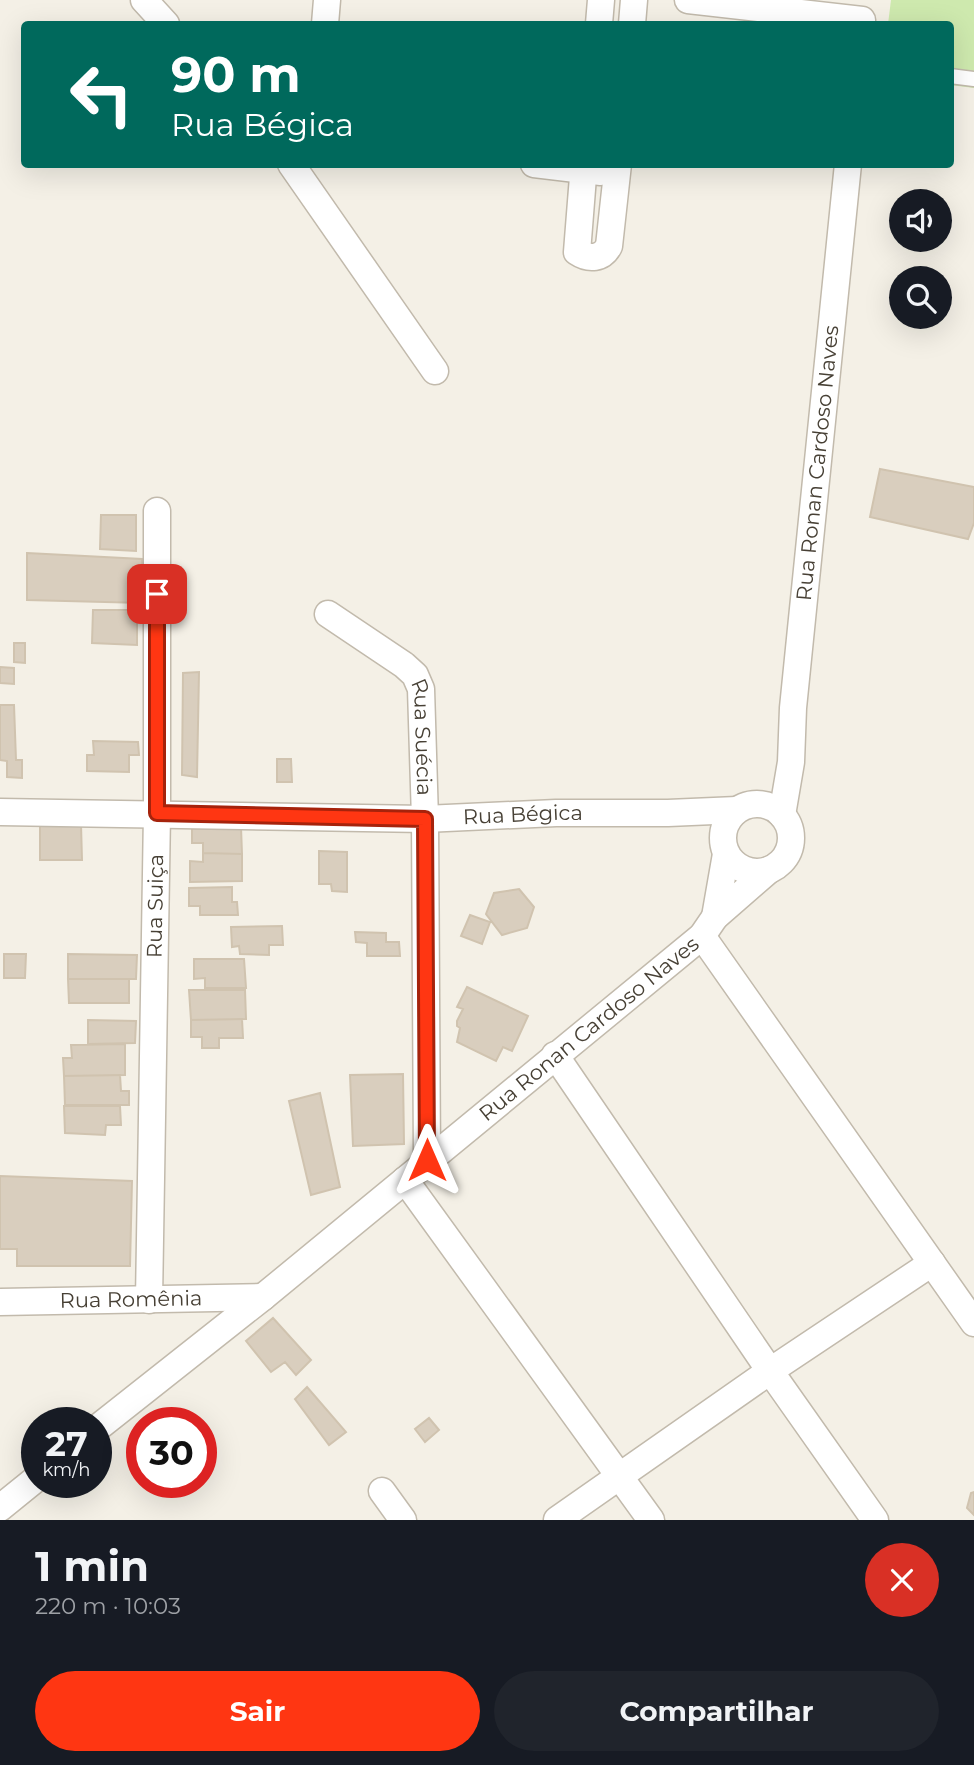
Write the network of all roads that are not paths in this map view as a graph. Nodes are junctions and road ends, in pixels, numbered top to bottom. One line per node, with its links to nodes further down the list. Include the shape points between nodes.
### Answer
1 (144, 0): 7 (street)
2 (327, 0): 8 (street)
3 (601, 0): 9 (street)
4 (634, 0): 10 (street)
5 (688, 0): 6 (street)
6 (863, 15)
7 (163, 21)
8 (325, 21)
9 (599, 21)
10 (632, 21)
11 (954, 76): 12 (lane)
12 (974, 79)
13 (294, 168): 17 (street)
14 (584, 168): 16 (street, via 577,252 583,257 605,254 609,246)
15 (848, 168): 20 (street, Rua Ronan Cardoso Naves)
16 (617, 169)
17 (435, 371)
18 (157, 511): 23 (street, Rua Suiça)
19 (328, 614): 26 (street, Rua Suécia, via 415,675 421,689)
20 (791, 762): 21 (street); 25 (street, Rua Ronan Cardoso Naves)
21 (745, 807): 24 (street, Rua Bégica); 25 (street, via 769,806); 27 (street, via 726,822)
22 (0, 812): 23 (street, Rua Bégica)
23 (157, 813): 26 (street, Rua Bégica); 35 (street, Rua Suiça)
24 (668, 813): 26 (street, Rua Bégica); 27 (street, Rua Bégica)
25 (782, 815): 28 (street, via 790,830 790,846 783,861)
26 (425, 819): 31 (street, Rua Suécia)
27 (724, 846): 28 (street, via 737,866 753,872); 29 (street, Rua Ronan Cardoso Naves)
28 (769, 870): 29 (street, Rua Ronan Cardoso Naves)
29 (709, 927): 30 (street, Rua Ronan Cardoso Naves); 33 (street)
30 (555, 1055): 31 (street, Rua Ronan Cardoso Naves); 38 (street)
31 (427, 1160): 32 (street, Rua Ronan Cardoso Naves)
32 (405, 1180): 34 (street, Rua Ronan Cardoso Naves); 40 (street)
33 (932, 1263): 37 (street); 38 (street)
34 (263, 1297): 35 (street, Rua Romênia); 39 (street, Rua Ronan Cardoso Naves)
35 (149, 1300): 36 (street, Rua Romênia)
36 (0, 1302)
37 (974, 1323)
38 (770, 1371): 40 (street); 47 (street)
39 (112, 1416)
40 (621, 1477): 45 (street); 46 (street)
41 (21, 1491): 43 (street)
42 (382, 1491): 44 (street)
43 (0, 1508)
44 (403, 1520)
45 (557, 1520)
46 (651, 1520)
47 (875, 1520)

